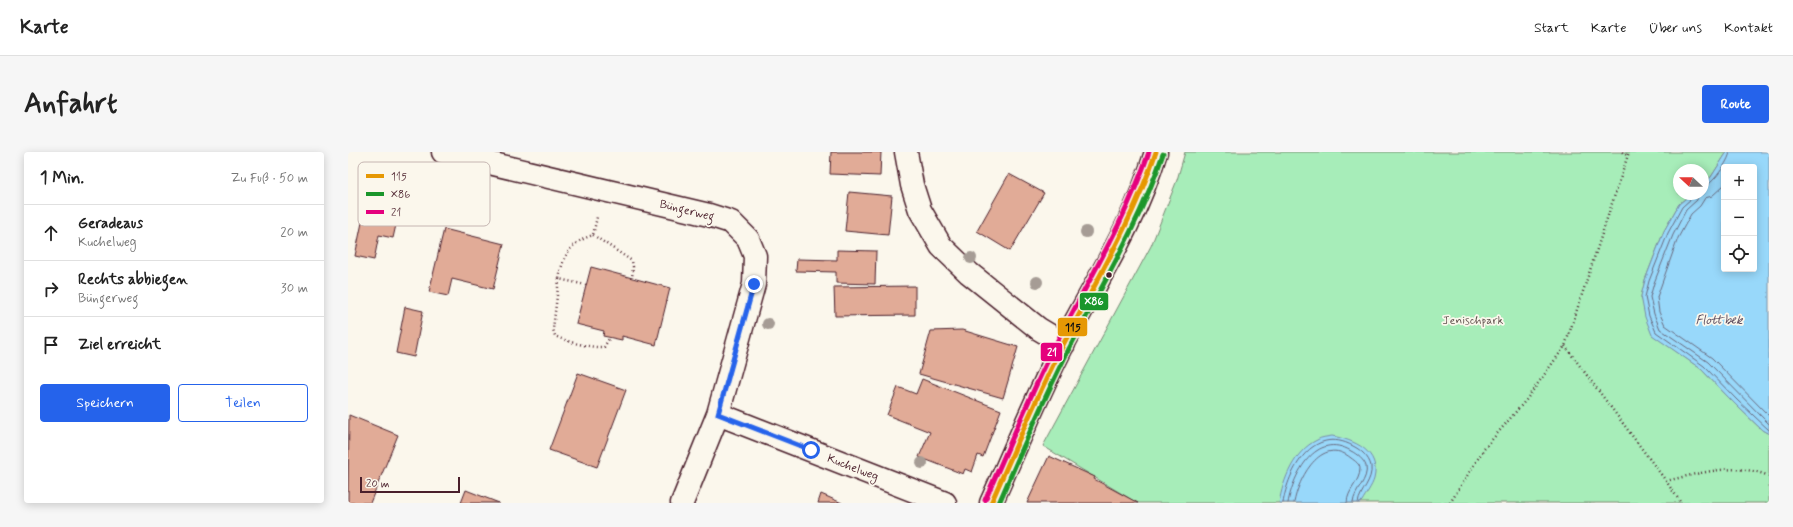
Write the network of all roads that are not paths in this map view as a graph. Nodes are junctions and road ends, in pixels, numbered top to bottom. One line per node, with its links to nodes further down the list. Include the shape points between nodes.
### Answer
1 (443, 152): 4 (street, Büngerweg)
2 (906, 152): 6 (street, via 920,210 941,246 968,274 1039,329)
3 (1156, 152): 6 (street, via 1148,179 1114,253)
4 (486, 162)
5 (490, 163): 7 (street, Büngerweg, via 709,215 731,222 748,239 756,256 754,284)
6 (1064, 344): 10 (street)
7 (718, 414): 8 (street); 9 (street, Kuchelweg)
8 (682, 503)
9 (945, 503)
10 (991, 503)

